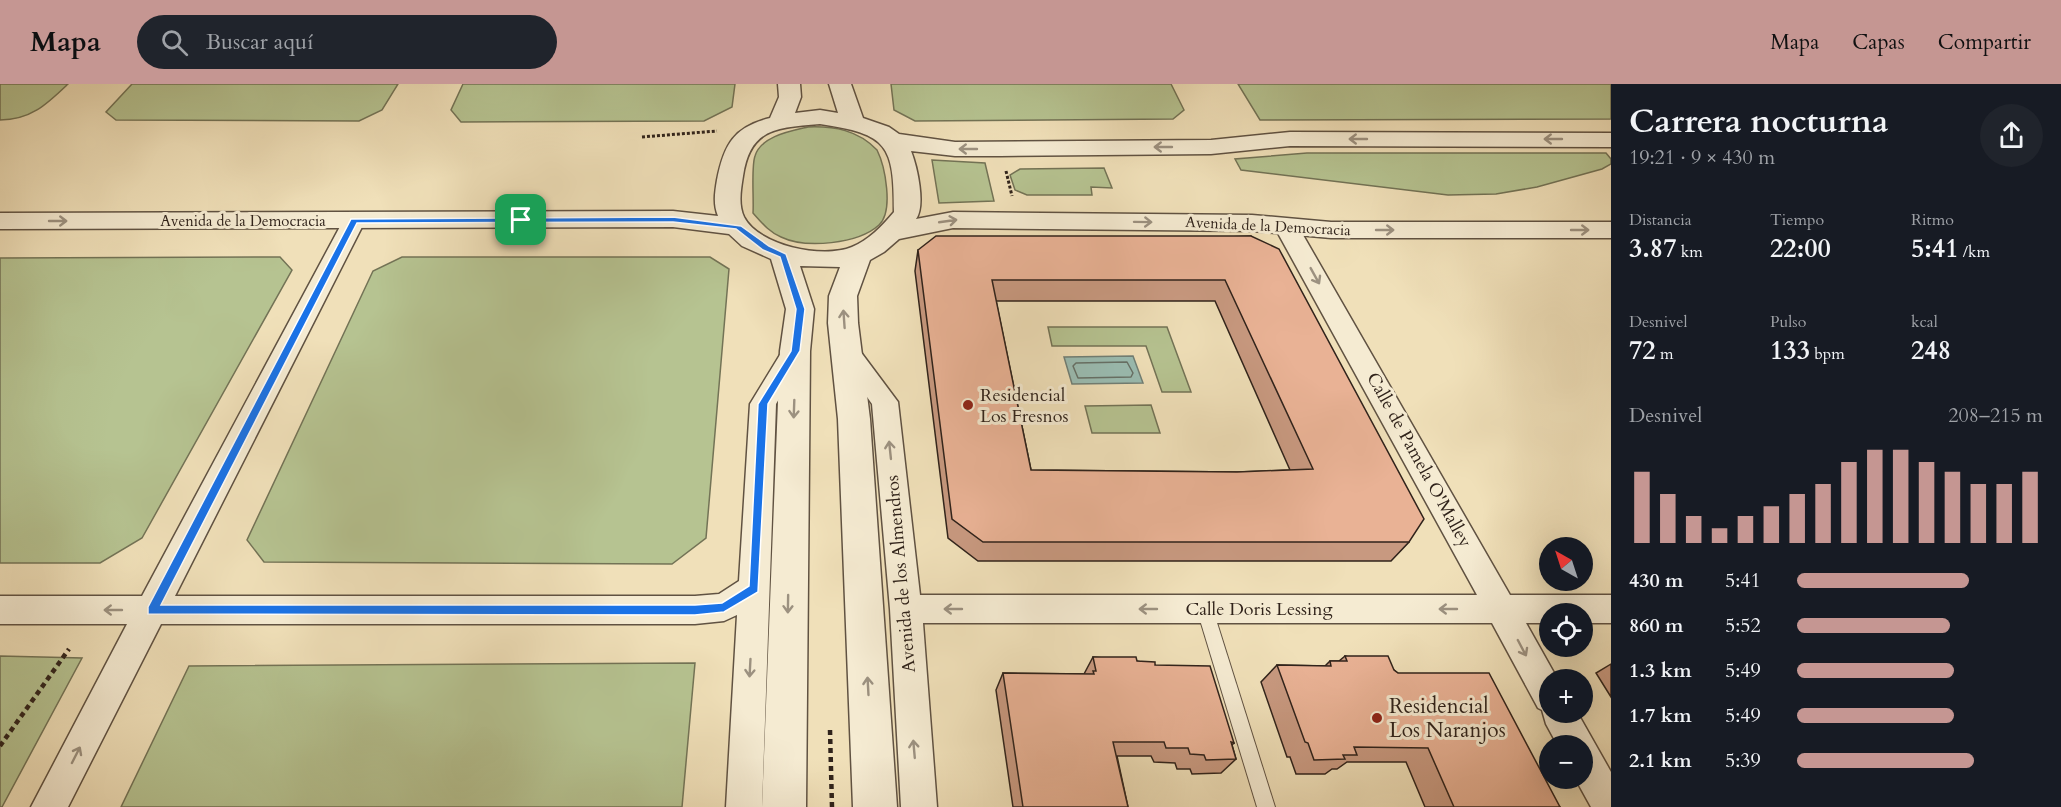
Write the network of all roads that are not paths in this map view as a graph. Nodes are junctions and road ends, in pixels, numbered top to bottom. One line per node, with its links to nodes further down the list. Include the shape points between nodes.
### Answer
1 (789, 84): 4 (street, via 790,97)
2 (840, 84): 3 (street)
3 (853, 121): 4 (street, via 820,117); 5 (street)
4 (780, 122): 10 (street, via 743,139 733,160 727,199 730,216)
5 (893, 140): 6 (street, one-way to 5, via 1290,140 1211,147 1000,149 936,147); 12 (street, via 905,163 907,213)
6 (1611, 140)
7 (0, 221): 8 (street, Avenida de la Democracia, one-way to 8)
8 (354, 221): 10 (street, Avenida de la Democracia, via 673,219); 23 (street)
9 (1285, 226): 11 (street, Avenida de la Democracia, one-way to 11, via 1331,230); 12 (street, Avenida de la Democracia, one-way to 9, via 954,220); 20 (street, Calle de Pamela O'Malley, one-way to 20)
10 (738, 227): 13 (street, via 766,248)
11 (1611, 230)
12 (891, 232): 14 (street, via 882,242)
13 (783, 255): 14 (street, via 807,260); 15 (street, via 800,309)
14 (858, 255): 16 (street, Avenida de los Almendros, one-way to 14, via 843,296)
15 (795, 351): 17 (street, via 763,404); 28 (street, one-way to 28)
16 (848, 353): 18 (street, Avenida de los Almendros, one-way to 16, via 885,402); 29 (street, Avenida de los Almendros, one-way to 16)
17 (754, 588): 23 (street, via 724,607 695,610); 27 (street, one-way to 27)
18 (906, 609): 19 (street, Calle Doris Lessing, one-way to 18); 30 (street, Avenida de los Almendros, one-way to 18)
19 (1205, 609): 20 (street, Calle Doris Lessing, one-way to 19); 31 (lane)
20 (1502, 609): 21 (street, Calle Doris Lessing); 24 (street, Calle de Pamela O'Malley, one-way to 24)
21 (1611, 609)
22 (0, 610): 23 (street, one-way to 22)
23 (152, 610): 26 (street, one-way to 23)
24 (1539, 677)
25 (1593, 775): 32 (street)
26 (49, 807)
27 (744, 807)
28 (784, 807)
29 (875, 807)
30 (919, 807)
31 (1266, 807)
32 (1611, 807)

